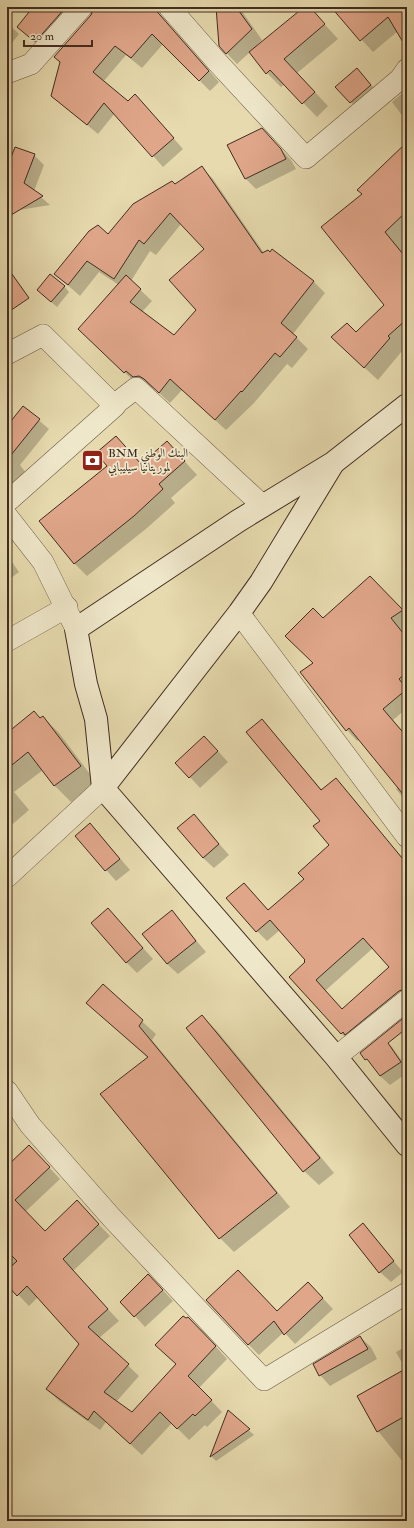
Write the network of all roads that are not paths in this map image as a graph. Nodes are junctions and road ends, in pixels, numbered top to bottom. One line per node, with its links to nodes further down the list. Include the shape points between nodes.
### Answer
1 (82, 7): 4 (street, via 31,64)
2 (169, 7): 3 (street, via 306,158 400,79)
3 (407, 69)
4 (7, 73)
5 (7, 354): 6 (street, via 43,335)
6 (114, 405): 9 (street); 10 (street, via 136,388)
7 (407, 405): 8 (street)
8 (333, 462): 10 (street); 13 (street)
9 (7, 502)
10 (263, 506): 14 (street)
11 (7, 516): 12 (street, via 43,562)
12 (67, 607): 14 (street); 15 (street)
13 (240, 613): 16 (street); 17 (street)
14 (76, 629): 16 (street, via 86,684 96,719)
15 (7, 641)
16 (103, 788): 18 (street); 20 (street)
17 (407, 837)
18 (7, 878)
19 (407, 1000): 20 (street)
20 (336, 1057): 22 (street)
21 (7, 1091): 23 (street, via 30,1125 106,1211 264,1380)
22 (407, 1145)
23 (407, 1293)

